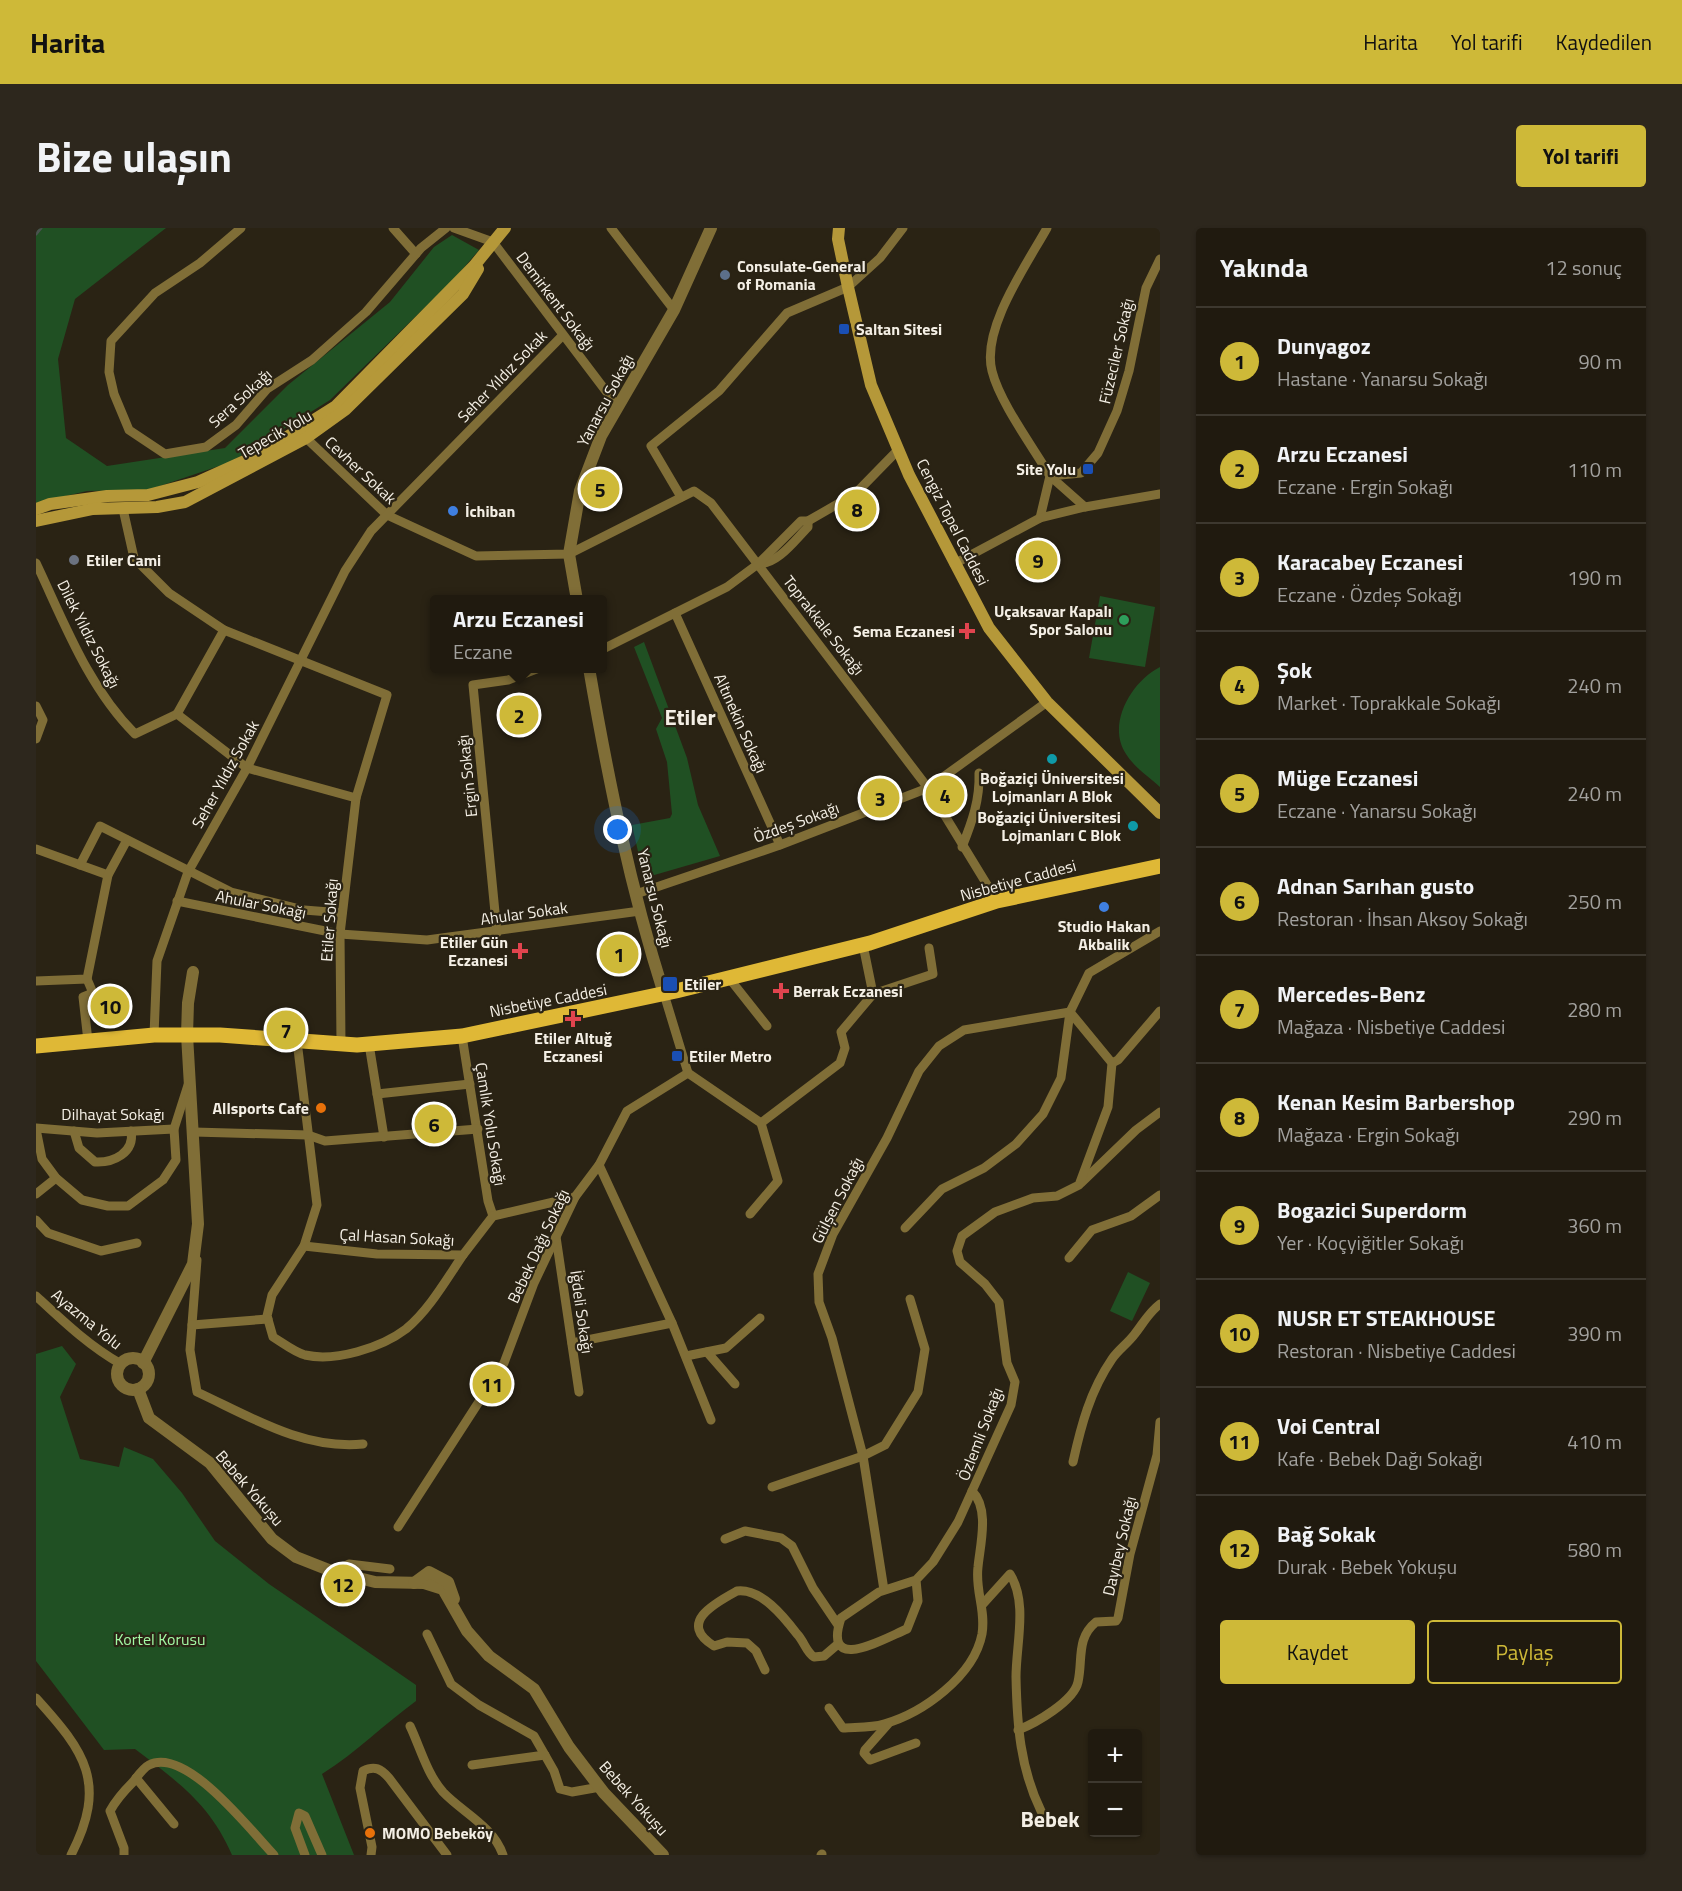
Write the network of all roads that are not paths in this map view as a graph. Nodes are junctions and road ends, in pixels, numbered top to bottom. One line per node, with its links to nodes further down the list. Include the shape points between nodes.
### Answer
1 (240, 228): 12 (street, Sera Sokağı, via 200,263 155,292 111,341 109,372 129,430 165,454 206,447 236,425 267,389 312,360 366,312)
2 (393, 228): 12 (street)
3 (446, 228): 12 (street, Sera Sokağı)
4 (454, 228): 11 (street)
5 (506, 228): 11 (main road, Tepecik Yolu)
6 (611, 228): 15 (street)
7 (711, 228): 15 (street, Yanarsu Sokağı)
8 (839, 228): 14 (main road, Cengiz Topel Caddesi)
9 (903, 228): 14 (street, via 880,258)
10 (1047, 228): 21 (street, via 999,322 992,341 992,370)
11 (493, 242): 16 (street, Demirkent Sokağı); 18 (main road, Tepecik Yolu, via 336,406); 19 (main road, Tepecik Yolu, via 463,294 345,410)
12 (416, 254)
13 (1160, 259): 21 (street, Füzeciler Sokağı, via 1146,288 1117,411 1098,453 1081,473)
14 (848, 287): 20 (main road, Cengiz Topel Caddesi, via 871,385); 24 (street, via 787,314 719,392 651,446)
15 (674, 310): 17 (street, Yanarsu Sokağı)
16 (563, 335): 17 (street, Demirkent Sokağı); 28 (street, Seher Yıldız Sokak)
17 (618, 407): 31 (street, Yanarsu Sokağı, via 601,436 580,491)
18 (298, 428): 19 (main road); 23 (main road, Tepecik Yolu, via 260,454 198,482 148,495)
19 (306, 438): 27 (main road, Tepecik Yolu, via 184,502); 28 (street, Cevher Sokak)
20 (898, 450): 33 (street, via 855,494 808,521 801,521); 34 (main road, Cengiz Topel Caddesi)
21 (1050, 476): 25 (street); 29 (street)
22 (1160, 494): 25 (street)
23 (120, 496): 26 (main road, Tepecik Yolu); 27 (main road)
24 (681, 497): 31 (street); 33 (street, Toprakkale Sokağı, via 694,491 711,503)
25 (1085, 507): 29 (street)
26 (36, 509)
27 (123, 509): 30 (main road, Tepecik Yolu, via 93,508); 37 (street, via 134,558 169,593)
28 (387, 515): 31 (street, Cevher Sokak, via 476,556); 39 (street, Seher Yıldız Sokak, via 371,531 345,571)
29 (1040, 518): 34 (street)
30 (36, 521)
31 (569, 554): 35 (street, Yanarsu Sokağı)
32 (36, 563): 44 (street, Dilek Yıldız Sokağı, via 76,650 113,712 135,734)
33 (758, 564): 36 (street, via 727,587); 48 (street, Toprakkale Sokağı)
34 (954, 564): 42 (main road, Cengiz Topel Caddesi, via 989,628)
35 (576, 595)
36 (675, 614): 38 (street); 52 (street, Altınekin Sokağı)
37 (224, 630): 39 (street); 44 (street)
38 (607, 647)
39 (300, 661): 46 (street, Seher Yıldız Sokak); 49 (street, Etiler Sokağı, via 387,695)
40 (528, 673): 65 (street, Ergin Sokağı, via 473,685)
41 (590, 673): 59 (street, Yanarsu Sokağı)
42 (1047, 702): 48 (street, Özdeş Sokağı); 50 (main road, Cengiz Topel Caddesi)
43 (36, 706): 45 (street, via 43,720)
44 (177, 714): 46 (street)
45 (36, 739)
46 (247, 768): 49 (street); 57 (street, Seher Yıldız Sokak)
47 (979, 773): 53 (street, via 980,791)
48 (928, 788): 52 (street, Özdeş Sokağı); 53 (street, Toprakkale Sokağı)
49 (356, 798): 63 (street, Etiler Sokağı)
50 (1158, 814)
51 (127, 840): 55 (street, Ahular Sokağı, via 100,826); 57 (street, Ahular Sokağı); 58 (street)
52 (780, 845): 59 (street, Özdeş Sokağı)
53 (962, 847): 61 (street, Toprakkale Sokağı)
54 (36, 849): 55 (street)
55 (80, 865): 58 (street)
56 (1160, 866): 61 (main road, Nisbetiye Caddesi)
57 (188, 872): 60 (street, Seher Yıldız Sokak); 63 (street, Ahular Sokağı, via 231,892 304,910)
58 (108, 875): 71 (street)
59 (636, 894): 62 (street, Yanarsu Sokağı)
60 (177, 901): 66 (street, Ahular Sokağı); 78 (street, Seher Yıldız Sokak, via 157,961)
61 (997, 902): 67 (main road, Nisbetiye Caddesi)
62 (640, 911): 65 (street, Ahular Sokak); 73 (street, Yanarsu Sokağı)
63 (342, 913): 66 (street, Etiler Sokağı)
64 (1160, 931): 76 (street, via 1089,973)
65 (497, 933): 66 (street, Ahular Sokak, via 427,940)
66 (340, 934): 83 (street, Etiler Sokağı)
67 (864, 945): 70 (main road, Nisbetiye Caddesi); 74 (street)
68 (929, 948): 74 (street, via 933,974)
69 (193, 972): 79 (street)
70 (729, 978): 73 (main road, Nisbetiye Caddesi); 77 (street)
71 (87, 979): 72 (street); 81 (street, via 93,993 83,997)
72 (36, 981)
73 (664, 994): 80 (main road, Nisbetiye Caddesi); 87 (street)
74 (873, 994): 92 (street, via 841,1032 845,1048 840,1063)
75 (1160, 1011): 86 (street)
76 (1070, 1012): 86 (street); 111 (street, via 1061,1078 1043,1113 1016,1144 984,1168 942,1189); 135 (street, Gülşen Sokağı, via 964,1030 939,1046 919,1071 833,1234 818,1274 819,1302)
77 (767, 1026)
78 (154, 1035): 79 (main road, Nisbetiye Caddesi); 81 (main road, Nisbetiye Caddesi)
79 (187, 1035): 82 (main road, Nisbetiye Caddesi); 88 (street)
80 (462, 1036): 84 (main road, Nisbetiye Caddesi); 89 (street, Çamlık Yolu Sokağı)
81 (88, 1041): 85 (main road, Nisbetiye Caddesi)
82 (297, 1041): 83 (main road, Nisbetiye Caddesi); 99 (street)
83 (341, 1044): 84 (main road, Nisbetiye Caddesi)
84 (369, 1044): 90 (street)
85 (36, 1046)
86 (1112, 1063): 103 (street, via 1108,1107)
87 (688, 1073): 92 (street); 101 (street, Bebek Dağı Sokağı, via 627,1111)
88 (190, 1079): 94 (street, Dilhayat Sokağı); 98 (street)
89 (470, 1084): 90 (street); 95 (street, Çamlık Yolu Sokağı)
90 (377, 1094): 100 (street)
91 (1160, 1112): 103 (street)
92 (761, 1123): 107 (street, via 778,1181)
93 (36, 1129): 96 (street, Dilhayat Sokağı); 102 (street, via 42,1159)
94 (174, 1129): 97 (street, Dilhayat Sokağı); 102 (street, via 176,1160 164,1180 128,1206 82,1200)
95 (478, 1130): 100 (street); 108 (street, Çamlık Yolu Sokağı)
96 (74, 1131): 97 (street, Dilhayat Sokağı); 97 (street, via 79,1148 95,1162 104,1163 117,1159 127,1149)
97 (131, 1131)
98 (194, 1132): 99 (street); 110 (street)
99 (308, 1135): 100 (street, via 325,1142); 114 (street, via 317,1206)
100 (384, 1137)
101 (600, 1165): 106 (street, Bebek Dağı Sokağı); 122 (street)
102 (56, 1178): 104 (street)
103 (1079, 1185): 138 (street, Özlemli Sokağı, via 1057,1196 1034,1198 995,1212 962,1236 957,1251 960,1262 999,1302 1007,1363 1015,1382 1011,1406)
104 (36, 1194)
105 (1160, 1195): 116 (street, via 1131,1216 1092,1230)
106 (576, 1197): 108 (street); 112 (street, Bebek Dağı Sokağı)
107 (750, 1214)
108 (493, 1216): 115 (street, Çal Hasan Sokağı)
109 (36, 1220): 113 (street, via 48,1233 101,1251)
110 (198, 1224): 123 (street); 127 (street, via 193,1264)
111 (905, 1228)
112 (556, 1236): 124 (street, İğdeli Sokağı); 139 (street, Bebek Dağı Sokağı, via 504,1363)
113 (137, 1243)
114 (304, 1246): 115 (street, Çal Hasan Sokağı, via 377,1254); 120 (street, via 272,1295)
115 (463, 1256): 120 (street, via 405,1329 366,1349 332,1359 303,1354 273,1337)
116 (1070, 1258)
117 (36, 1296): 128 (street, Ayazma Yolu, via 75,1332)
118 (910, 1299): 135 (street, via 925,1349 918,1392 885,1445)
119 (1160, 1304): 136 (street, via 1113,1357 1096,1384)
120 (268, 1318): 123 (street)
121 (760, 1318): 125 (street, via 726,1348)
122 (672, 1323): 124 (street); 126 (street)
123 (192, 1324): 134 (street, via 190,1350 197,1392 318,1444)
124 (572, 1343): 131 (street, İğdeli Sokağı)
125 (707, 1352): 126 (street); 129 (street)
126 (686, 1356): 132 (street)
127 (143, 1363): 128 (street, via 131,1359); 130 (street, via 147,1382)
128 (121, 1364): 130 (street, via 118,1382 128,1390)
129 (735, 1384)
130 (138, 1389): 142 (street, Bebek Yokuşu, via 149,1418 210,1463 272,1539 296,1557)
131 (579, 1392)
132 (711, 1420)
133 (1160, 1422): 154 (street, Dayıbey Sokağı, via 1157,1455 1130,1554 1118,1618 1096,1622 1087,1631 1073,1693 1037,1722)
134 (363, 1444)
135 (863, 1456): 137 (street); 144 (street, Gülşen Sokağı)
136 (1072, 1462)
137 (772, 1486)
138 (972, 1491): 143 (street, via 933,1562); 145 (street, Özlemli Sokağı, via 983,1516 976,1586)
139 (398, 1527)
140 (725, 1539): 146 (street, via 745,1531 781,1538 792,1546)
141 (390, 1569): 142 (street, via 349,1564)
142 (334, 1572): 159 (street, Bebek Yokuşu, via 375,1582 414,1583 429,1572 444,1578 452,1587 456,1612 466,1631 489,1656 534,1689 569,1747)
143 (916, 1580): 144 (street); 148 (street, via 918,1601 907,1629 850,1651)
144 (884, 1590): 146 (street, via 841,1618)
145 (982, 1605): 152 (street, Özlemli Sokağı, via 976,1655 954,1682 913,1713); 154 (street, via 1010,1574 1020,1592)
146 (838, 1625): 148 (street)
147 (427, 1634): 156 (street, via 450,1684 479,1706 534,1736)
148 (838, 1644): 149 (street, via 824,1656 814,1657 771,1606 759,1595 744,1590 704,1612 698,1625 703,1638 714,1646 747,1643 756,1651)
149 (765, 1670)
150 (36, 1698): 162 (street, via 70,1736 86,1765 88,1802 81,1835)
151 (829, 1708): 152 (street, Özlemli Sokağı, via 843,1728)
152 (890, 1722): 155 (street, Özlemli Sokağı, via 864,1753 870,1760)
153 (410, 1726): 169 (street, via 435,1780 489,1832)
154 (1018, 1730): 160 (street, via 1029,1787)
155 (916, 1743)
156 (546, 1755): 157 (street); 159 (street, via 563,1792)
157 (472, 1765)
158 (136, 1778): 161 (street); 163 (street, via 110,1811); 164 (street, via 148,1765 173,1762 186,1768)
159 (600, 1787): 170 (street, Bebek Yokuşu)
160 (1041, 1811)
161 (174, 1824)
162 (71, 1855)
163 (124, 1855)
164 (274, 1855)
165 (305, 1855): 166 (street, via 295,1828 298,1813 305,1816)
166 (322, 1855)
167 (371, 1855): 168 (street, via 360,1788 363,1771 375,1768 389,1778)
168 (447, 1855)
169 (503, 1855)
170 (663, 1855)

